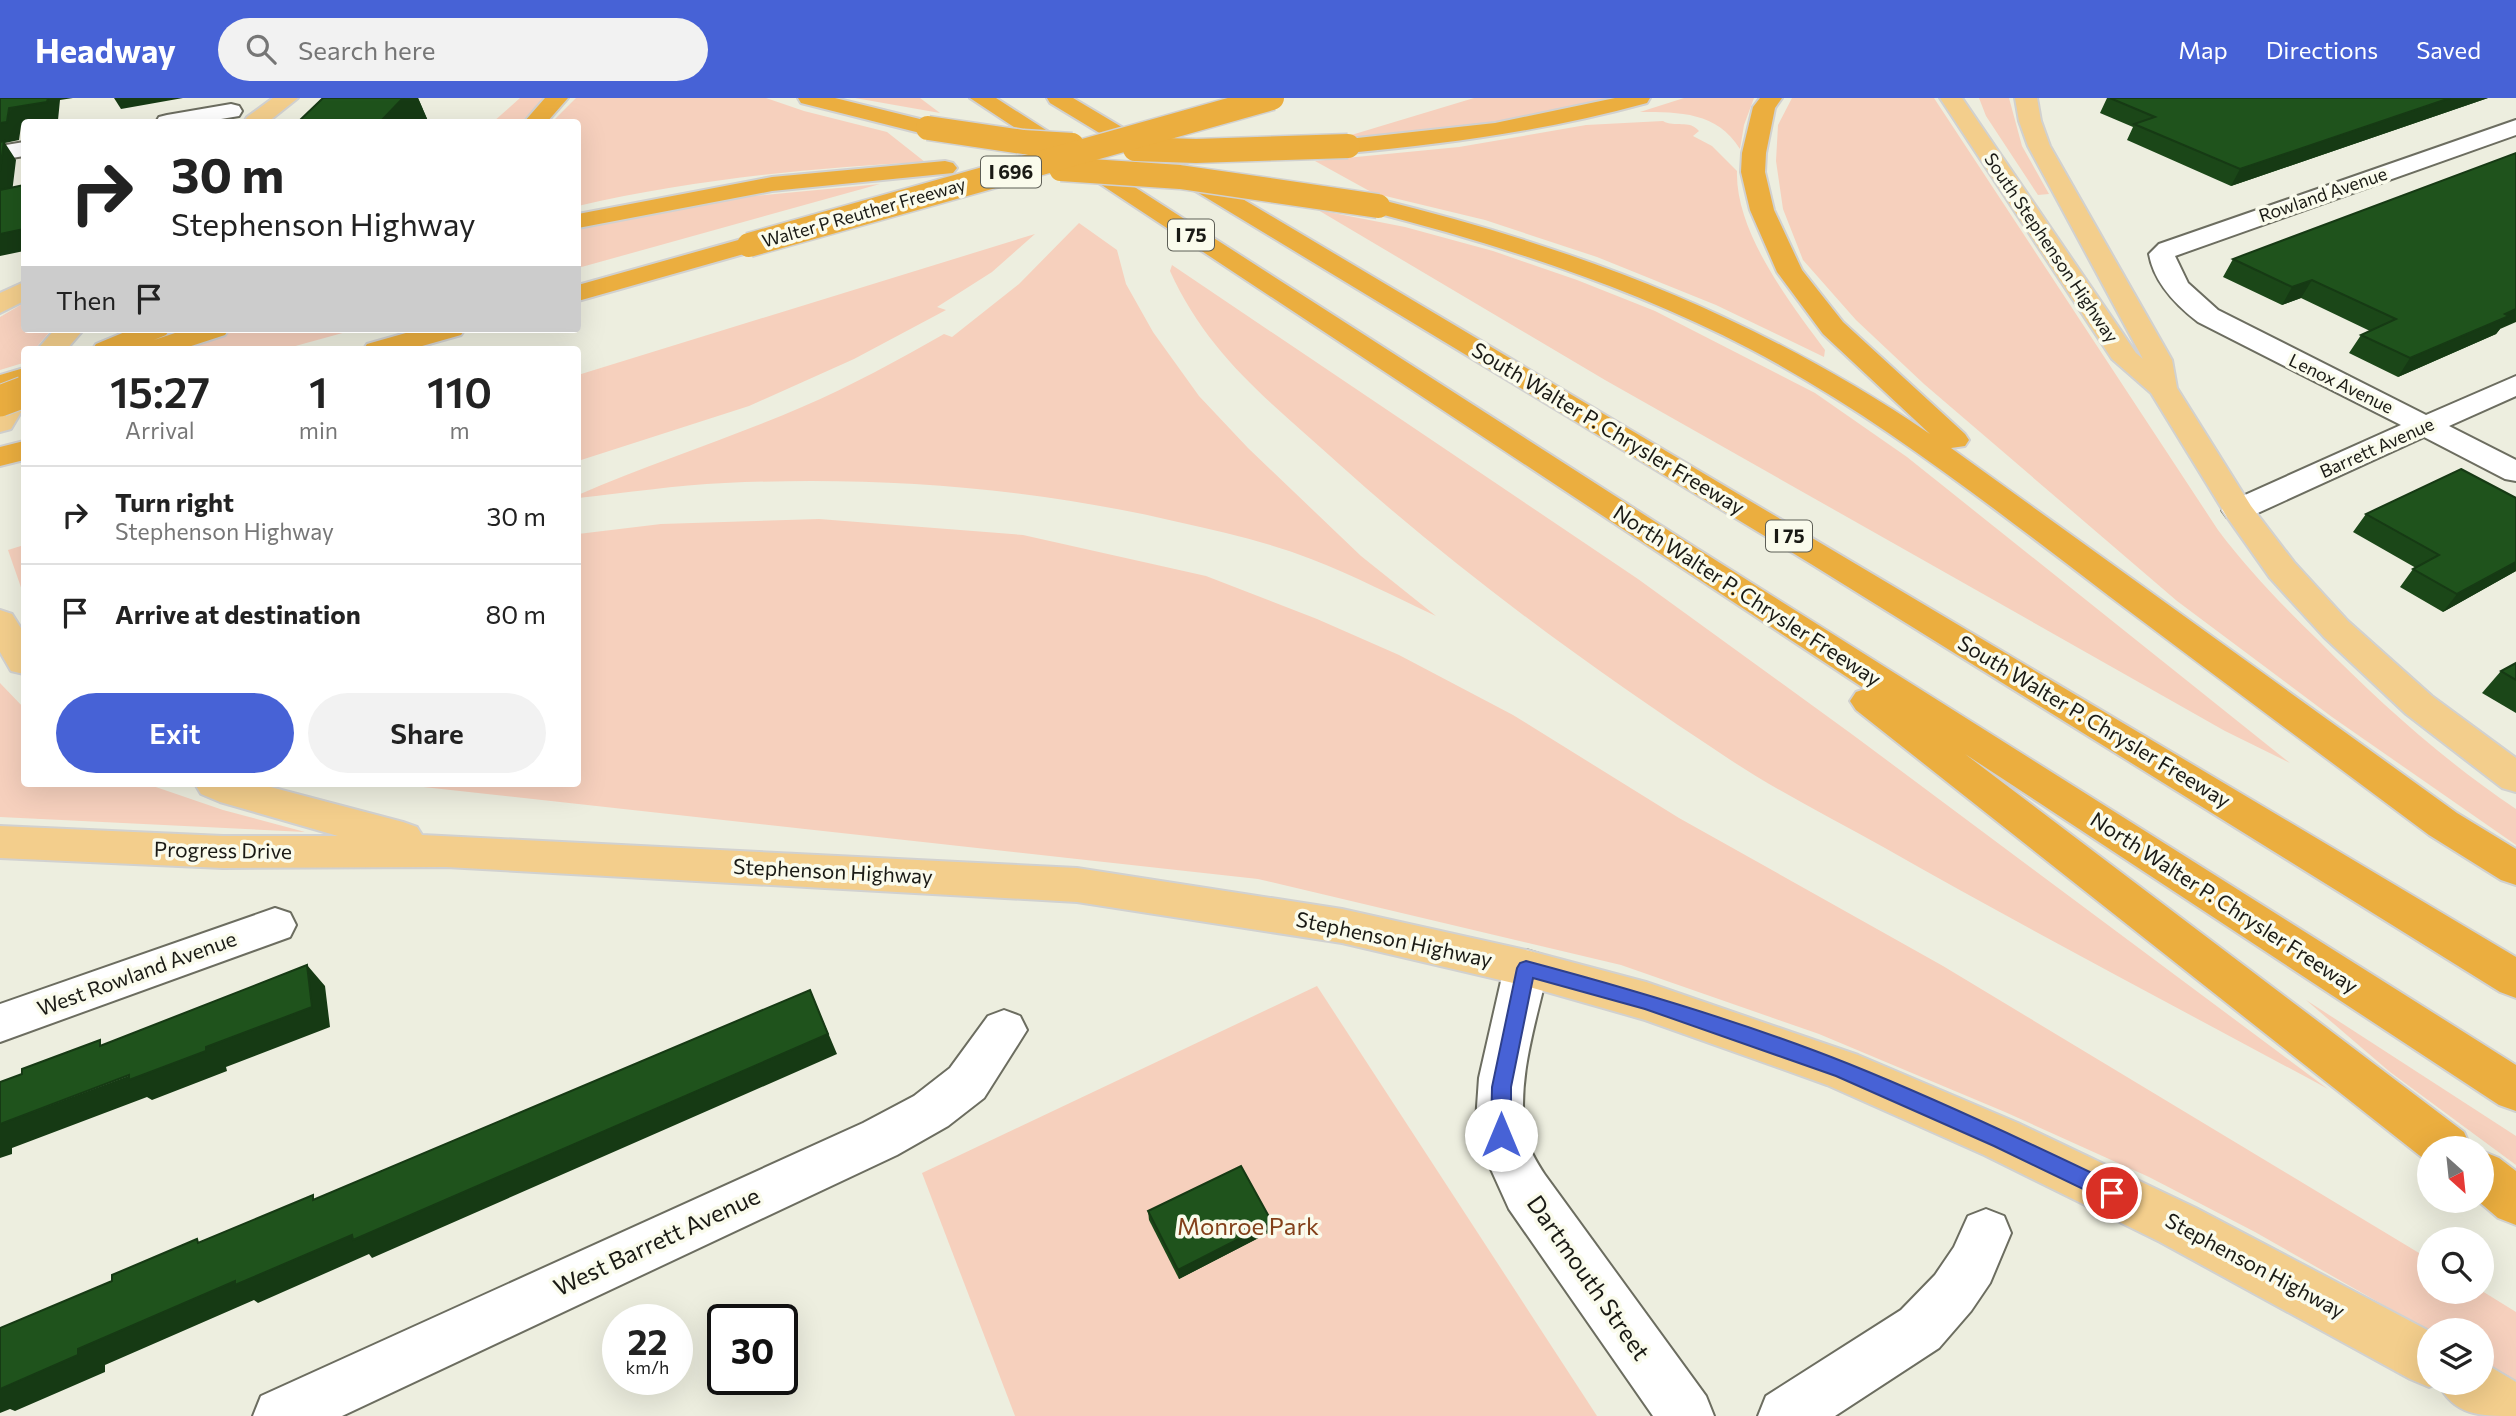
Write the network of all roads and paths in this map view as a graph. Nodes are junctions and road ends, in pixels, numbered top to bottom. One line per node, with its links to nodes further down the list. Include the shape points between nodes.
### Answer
1 (287, 98): 13 (main road)
2 (557, 98): 14 (highway)
3 (809, 98): 7 (highway, bridge, via 928,128 1023,142 1196,151 1348,146 1521,127)
4 (981, 98): 46 (highway, North Walter P. Chrysler Freeway / I 75)
5 (1058, 98): 57 (highway, South Walter P. Chrysler Freeway / I 75)
6 (1272, 98): 23 (highway, Walter P Reuther Freeway / I 696, bridge)
7 (1639, 98)
8 (1771, 98): 47 (highway, via 1764,107 1753,172 1762,210 1790,272 1833,328)
9 (1951, 98): 36 (main road, South Stephenson Highway, via 2126,359)
10 (2026, 98): 36 (main road, South Stephenson Highway, via 2039,146 2158,360)
11 (232, 111): 12 (street)
12 (185, 119)
13 (259, 119)
14 (538, 119)
15 (2516, 127): 21 (street, Rowland Avenue, via 2168,249 2162,254 2163,265)
16 (21, 150): 17 (street)
17 (0, 153)
18 (581, 220): 47 (highway, bridge, via 772,184 944,168 1125,172 1378,206 1565,260 1761,343 1949,460)
19 (21, 278): 20 (main road)
20 (0, 282)
21 (2175, 283): 41 (street, Lenox Avenue, via 2208,316)
22 (21, 292): 24 (main road)
23 (581, 292)
24 (0, 305)
25 (66, 333): 29 (main road)
26 (147, 333): 30 (highway)
27 (203, 333): 31 (highway)
28 (437, 333): 32 (highway)
29 (55, 346)
30 (117, 346)
31 (162, 346)
32 (391, 346)
33 (21, 378): 34 (highway)
34 (0, 385)
35 (2516, 385): 41 (street, Barrett Avenue)
36 (2162, 388): 45 (main road, South Stephenson Highway)
37 (21, 389): 40 (main road)
38 (21, 393): 39 (highway, bridge)
39 (0, 401)
40 (0, 423)
41 (2428, 427): 44 (street, Lenox Avenue); 45 (street, Barrett Avenue)
42 (21, 451): 43 (highway)
43 (0, 457)
44 (2516, 472)
45 (2238, 510): 50 (main road, South Stephenson Highway, via 2282,570 2336,629 2419,705)
46 (1665, 543): 60 (highway, North Walter P. Chrysler Freeway / I 75); 61 (highway)
47 (2121, 587): 54 (highway, via 2444,824)
48 (0, 622): 49 (main road)
49 (21, 657)
50 (2516, 778)
51 (222, 787): 53 (main road)
52 (0, 842): 53 (main road, Progress Drive, via 202,852)
53 (446, 850): 56 (main road, Stephenson Highway, via 1077,885 1342,926)
54 (2516, 869)
55 (275, 925): 58 (street, West Rowland Avenue)
56 (1526, 968): 65 (main road, Stephenson Highway, via 1646,1001 1842,1070 1989,1134 2189,1231); 69 (street, Dartmouth Street, via 1502,1087 1501,1135 1511,1164)
57 (2516, 979)
58 (0, 1023)
59 (1004, 1030): 68 (street, West Barrett Avenue, via 967,1083 931,1111 880,1139)
60 (2516, 1090)
61 (2431, 1136)
62 (2494, 1183): 63 (highway)
63 (2516, 1200)
64 (1986, 1233): 70 (street, via 1953,1293 1920,1329)
65 (2417, 1354)
66 (2486, 1395): 67 (main road)
67 (2516, 1413)
68 (281, 1416)
69 (1686, 1416)
70 (1786, 1416)

